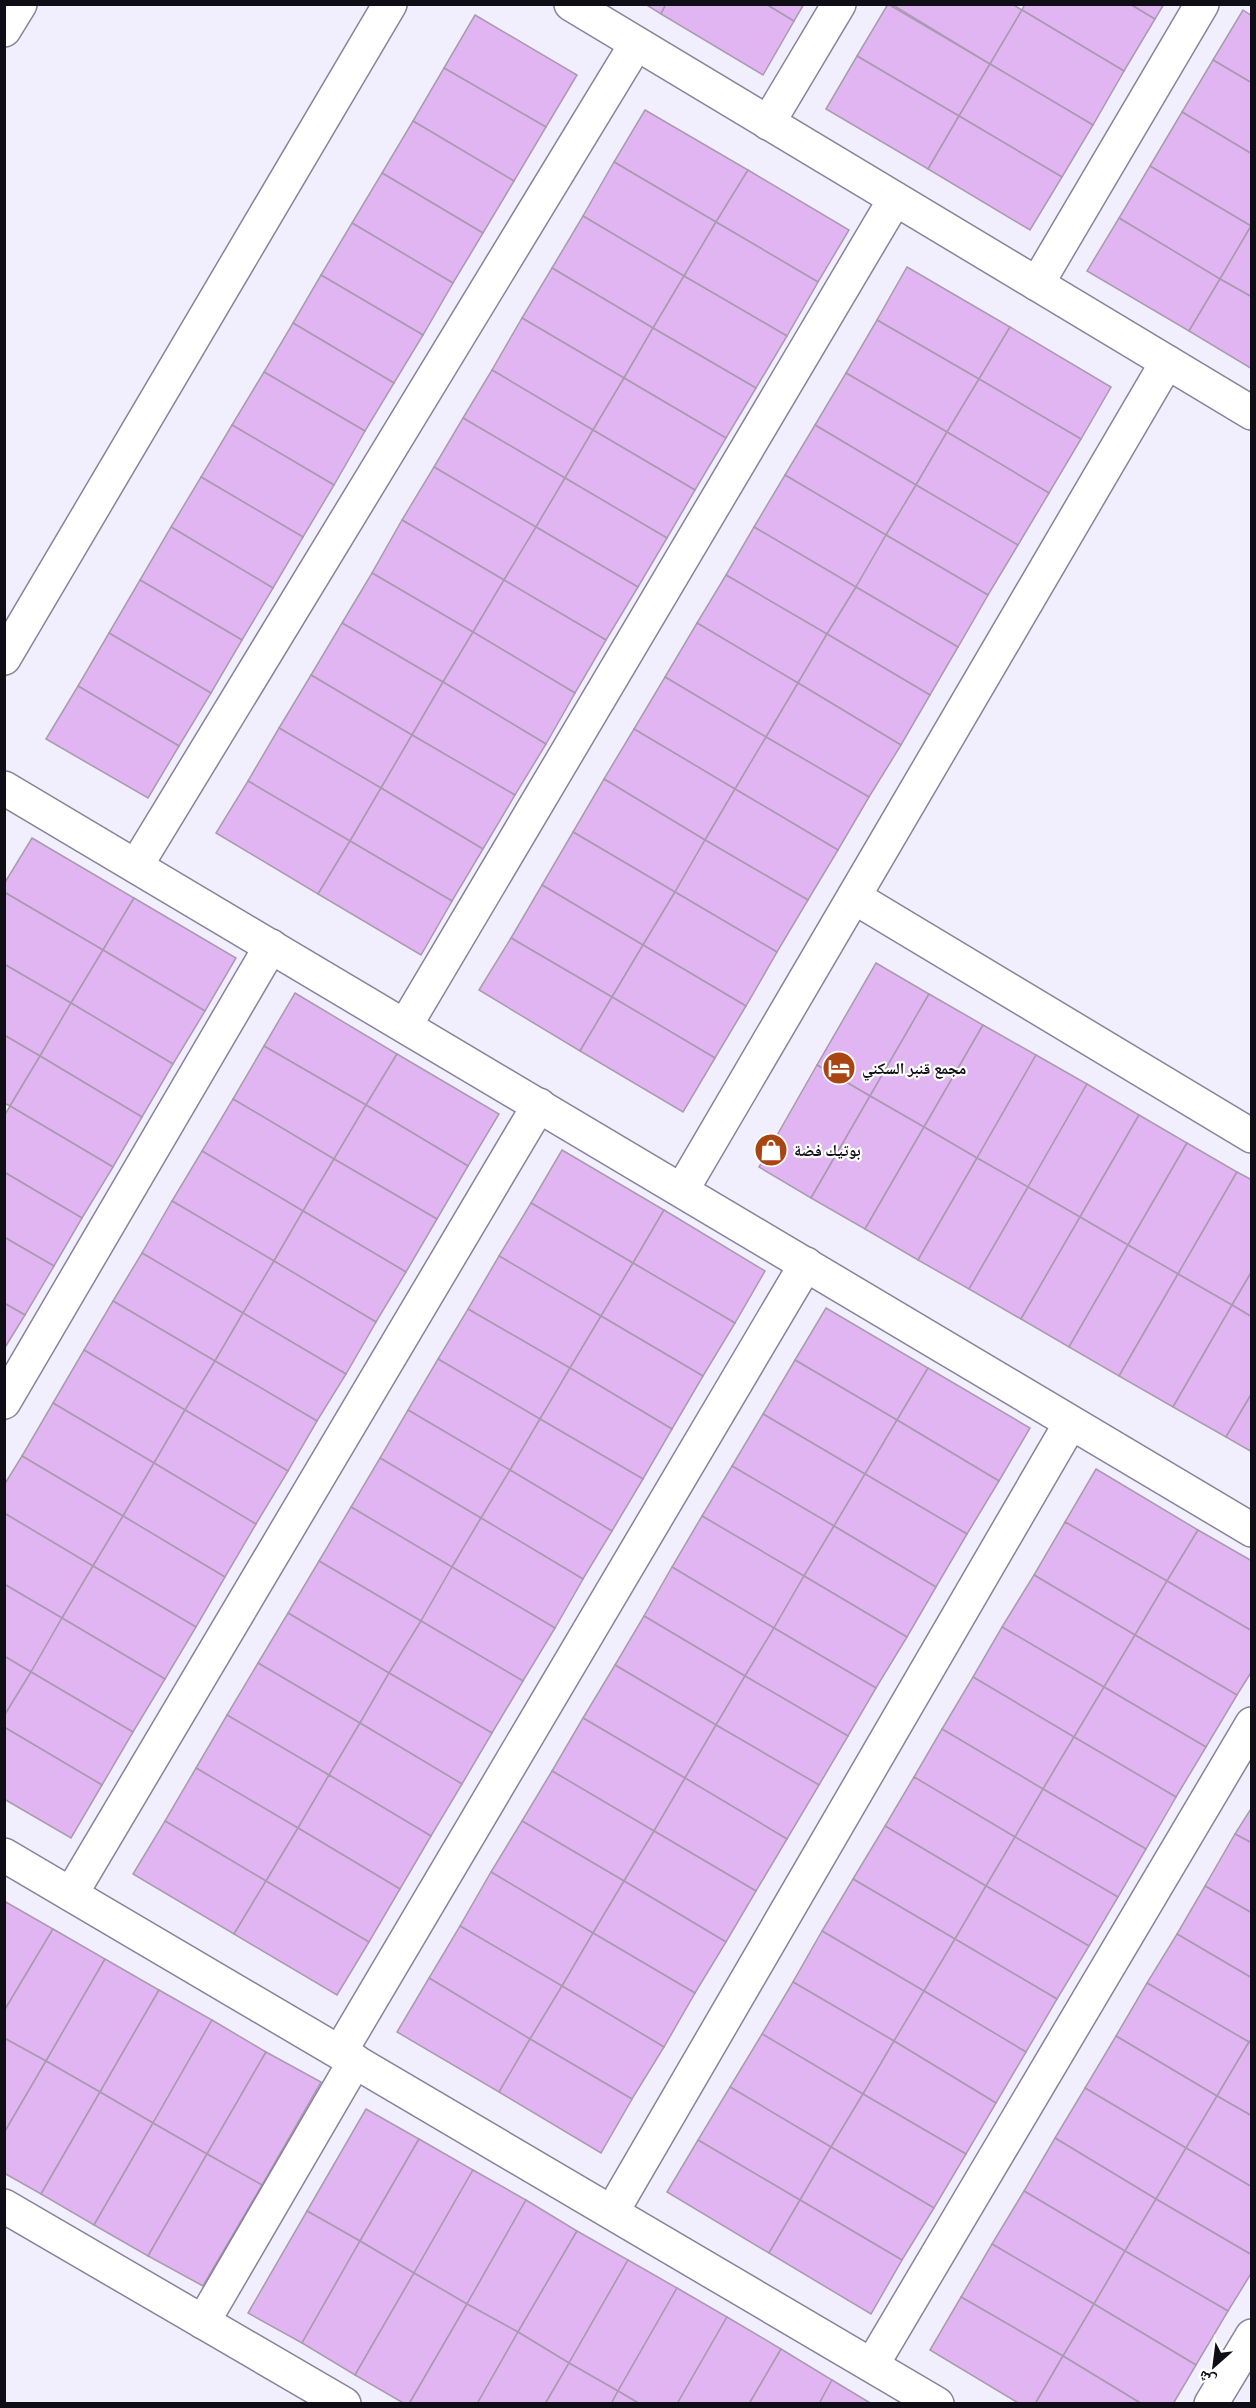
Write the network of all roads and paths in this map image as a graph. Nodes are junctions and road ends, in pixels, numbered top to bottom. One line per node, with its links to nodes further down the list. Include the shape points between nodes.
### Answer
1 (20, 4): 6 (street)
2 (390, 4): 13 (street)
3 (571, 4): 7 (street)
4 (838, 4): 8 (street)
5 (1202, 4): 10 (street)
6 (4, 30)
7 (636, 44): 8 (street); 15 (street)
8 (768, 123): 9 (street)
9 (895, 199): 10 (street); 18 (street)
10 (1036, 284): 11 (street)
11 (1167, 362): 12 (street); 16 (street)
12 (1251, 413)
13 (9, 640)
14 (4, 788): 15 (street)
15 (136, 866): 17 (street)
16 (854, 897): 20 (street); 21 (street)
17 (271, 946): 18 (street); 23 (street)
18 (405, 1026): 19 (street)
19 (539, 1105): 21 (street); 28 (street)
20 (1251, 1136)
21 (682, 1190): 22 (street)
22 (806, 1264): 24 (street); 29 (street)
23 (4, 1402)
24 (1070, 1424): 25 (street); 31 (street)
25 (1251, 1530)
26 (1251, 1724): 34 (street)
27 (4, 1855): 28 (street)
28 (71, 1894): 29 (street)
29 (347, 2056): 31 (street); 32 (street)
30 (4, 2206): 32 (street)
31 (612, 2212): 34 (street)
32 (203, 2322): 35 (street)
33 (1251, 2336): 37 (street)
34 (872, 2365): 36 (street)
35 (344, 2403)
36 (937, 2403)
37 (1211, 2403)

